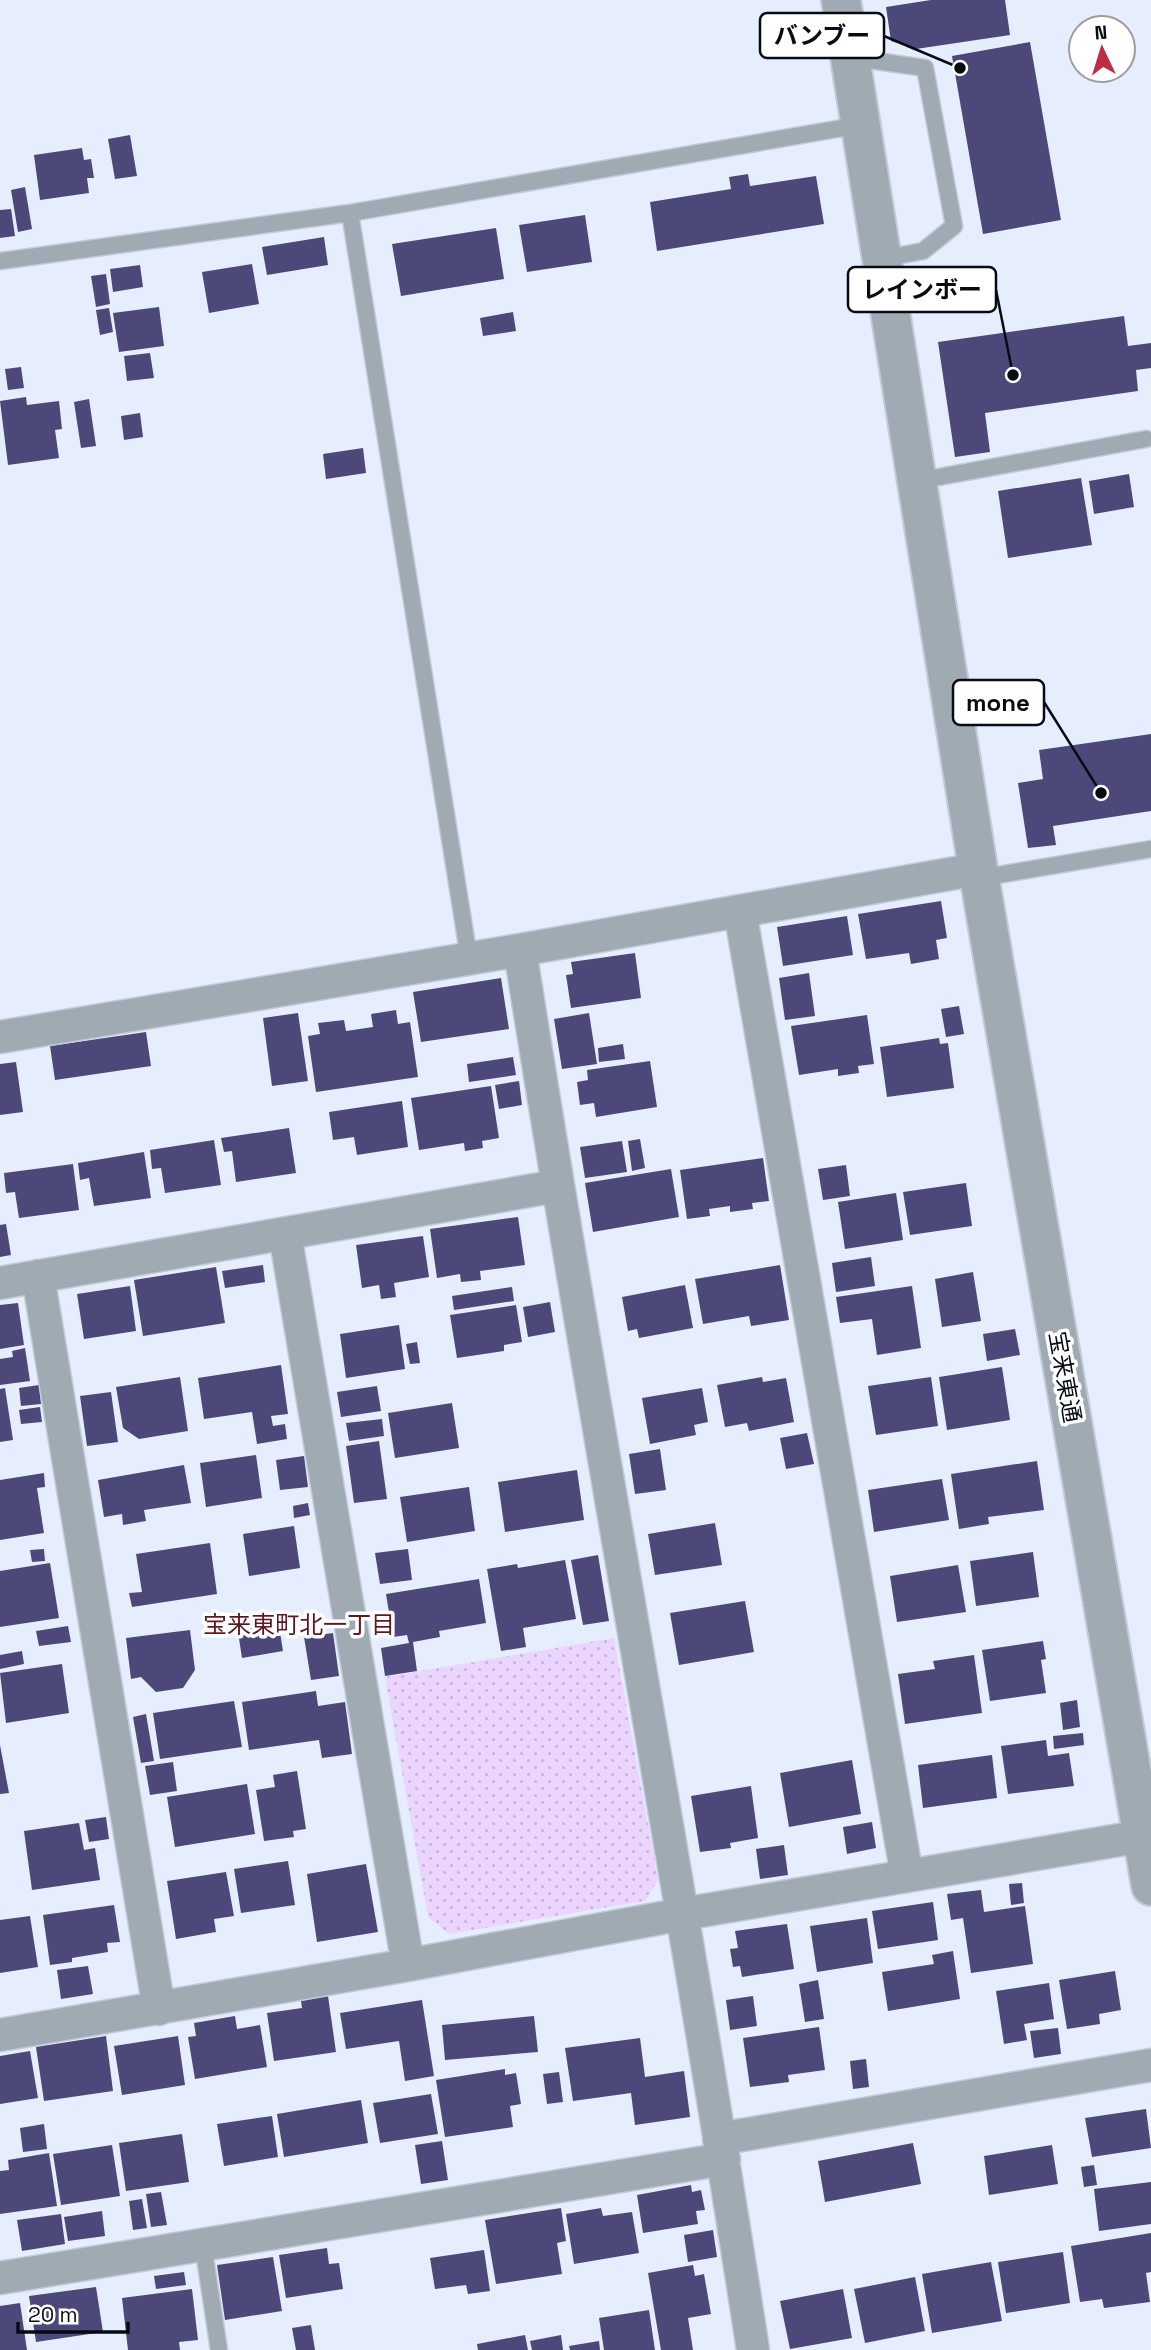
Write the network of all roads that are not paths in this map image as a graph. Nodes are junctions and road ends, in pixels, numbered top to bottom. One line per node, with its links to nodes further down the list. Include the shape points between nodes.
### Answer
1 (841, 0): 2 (street, 宝来東通)
2 (849, 57): 3 (street, 宝来東通); 5 (lane, via 925,68 954,226 923,251)
3 (860, 125): 4 (lane); 5 (street, 宝来東通)
4 (350, 213): 6 (lane); 13 (lane)
5 (881, 259): 8 (street, 宝来東通)
6 (0, 261)
7 (1146, 439): 8 (lane)
8 (916, 481): 10 (street, 宝来東通)
9 (1151, 849): 10 (lane)
10 (979, 874): 11 (street); 19 (street, 宝来東通)
11 (740, 911): 12 (street); 20 (street)
12 (520, 950): 13 (street); 15 (street)
13 (469, 958): 14 (street)
14 (0, 1037)
15 (557, 1186): 16 (street); 22 (street)
16 (285, 1234): 17 (street); 23 (street)
17 (38, 1276): 18 (street); 24 (street)
18 (0, 1283)
19 (1143, 1836): 20 (street); 21 (street, 宝来東通)
20 (908, 1876): 22 (street)
21 (1151, 1886)
22 (683, 1914): 23 (street); 27 (street)
23 (408, 1965): 24 (street)
24 (159, 2009): 25 (street)
25 (0, 2035)
26 (1151, 2065): 27 (street)
27 (721, 2149): 28 (street); 31 (street)
28 (203, 2245): 29 (street); 30 (lane)
29 (0, 2278)
30 (219, 2350)
31 (753, 2350)

